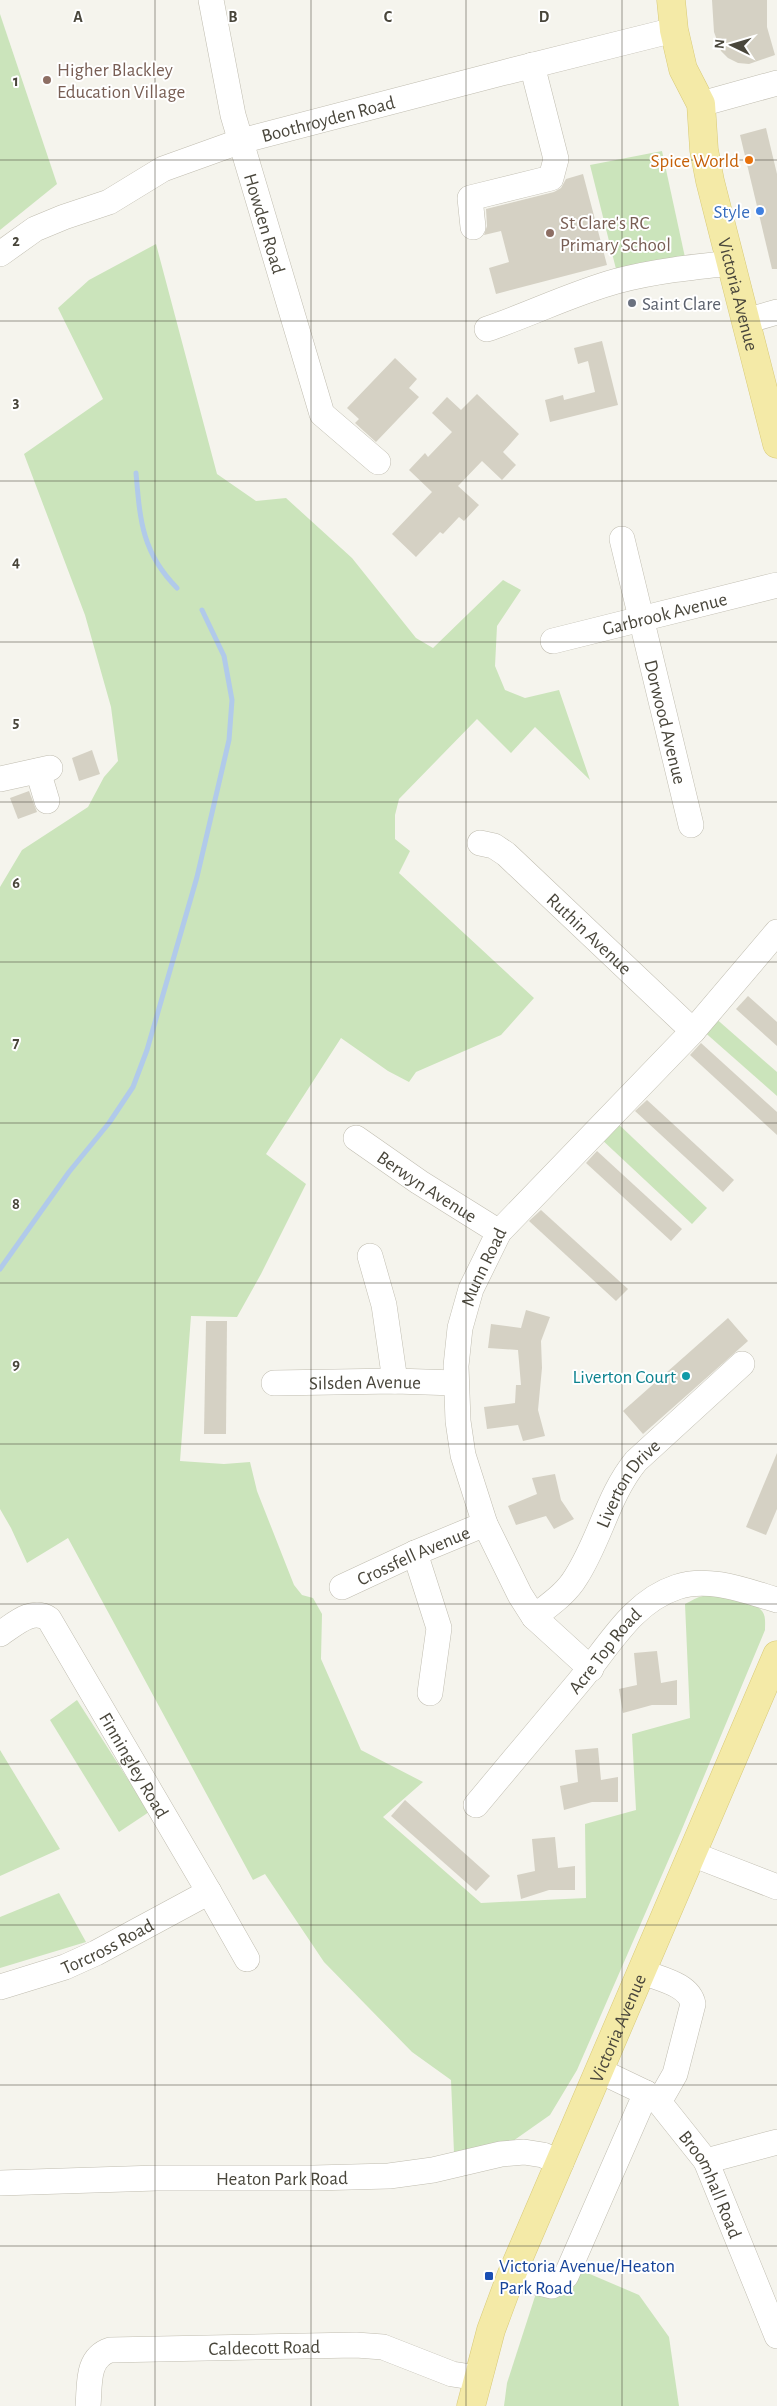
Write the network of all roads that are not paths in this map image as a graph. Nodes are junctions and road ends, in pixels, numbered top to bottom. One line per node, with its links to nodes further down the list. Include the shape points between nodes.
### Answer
1 (210, 0): 7 (street, Howden Road)
2 (671, 0): 3 (main road, Victoria Avenue)
3 (674, 30): 4 (street, Boothroyden Road); 6 (main road, Victoria Avenue, via 683,69)
4 (532, 65): 7 (street, Boothroyden Road); 8 (street, via 556,160 551,178 470,198)
5 (777, 83): 6 (street)
6 (701, 104): 10 (main road, Victoria Avenue, via 710,182)
7 (241, 141): 9 (street, Boothroyden Road, via 163,169 109,202 36,229); 15 (street, Howden Road, via 322,414)
8 (473, 227)
9 (0, 254)
10 (732, 263): 12 (main road, Victoria Avenue); 13 (street, via 668,269 618,281)
11 (777, 312): 12 (street)
12 (746, 320): 14 (main road, Victoria Avenue)
13 (487, 329)
14 (777, 444)
15 (378, 462)
16 (622, 539): 18 (street, Dorwood Avenue)
17 (777, 585): 18 (street, Garbrook Avenue)
18 (642, 619): 19 (street, Garbrook Avenue); 22 (street, Dorwood Avenue)
19 (553, 641)
20 (0, 779): 21 (street, via 44,769)
21 (47, 801)
22 (692, 825)
23 (480, 843): 25 (street, Ruthin Avenue, via 494,846 506,854)
24 (777, 932): 25 (street, Munn Road)
25 (693, 1031): 27 (street, Munn Road)
26 (356, 1138): 27 (street, Berwyn Avenue)
27 (499, 1232): 32 (street, Munn Road, via 480,1268 464,1312)
28 (370, 1256): 30 (street, via 384,1305)
29 (742, 1364): 37 (street, Liverton Drive, via 636,1461 624,1476 576,1579)
30 (395, 1381): 31 (street, Silsden Avenue); 32 (street, Silsden Avenue)
31 (274, 1383)
32 (456, 1383): 33 (street, Munn Road, via 463,1455)
33 (485, 1524): 34 (street, Crossfell Avenue); 37 (street, Munn Road)
34 (414, 1553): 35 (street, Crossfell Avenue); 41 (street, via 439,1628)
35 (342, 1587)
36 (777, 1600): 40 (street, Acre Top Road, via 702,1582 679,1586 660,1594 626,1621)
37 (534, 1617): 40 (street, Munn Road)
38 (0, 1634): 45 (street, Finningley Road, via 30,1615 38,1614 48,1619)
39 (777, 1655): 43 (main road, Victoria Avenue)
40 (591, 1669): 42 (street, Acre Top Road)
41 (430, 1693)
42 (476, 1805)
43 (692, 1854): 44 (street); 47 (main road, Victoria Avenue)
44 (777, 1887)
45 (210, 1892): 46 (street, Finningley Road); 48 (street, Torcross Road, via 96,1953 65,1967)
46 (247, 1959)
47 (643, 1972): 49 (main road, Victoria Avenue); 50 (street, via 684,1989 692,1996 693,2004 675,2074)
48 (0, 1987)
49 (600, 2071): 50 (street, Broomhall Road); 53 (main road, Victoria Avenue)
50 (652, 2097): 52 (street, Broomhall Road); 55 (street, via 566,2276 552,2286)
51 (777, 2142): 52 (street)
52 (706, 2161): 56 (street, Broomhall Road)
53 (562, 2163): 54 (street, Heaton Park Road, via 524,2152 389,2176); 55 (main road, Victoria Avenue)
54 (0, 2183)
55 (512, 2276): 57 (main road, Victoria Avenue, via 491,2330)
56 (777, 2336)
57 (478, 2378): 58 (street, Caldecott Road, via 452,2374 383,2347 356,2344 110,2350 99,2355 92,2365); 59 (main road, Victoria Avenue)
58 (88, 2406)
59 (471, 2406)

